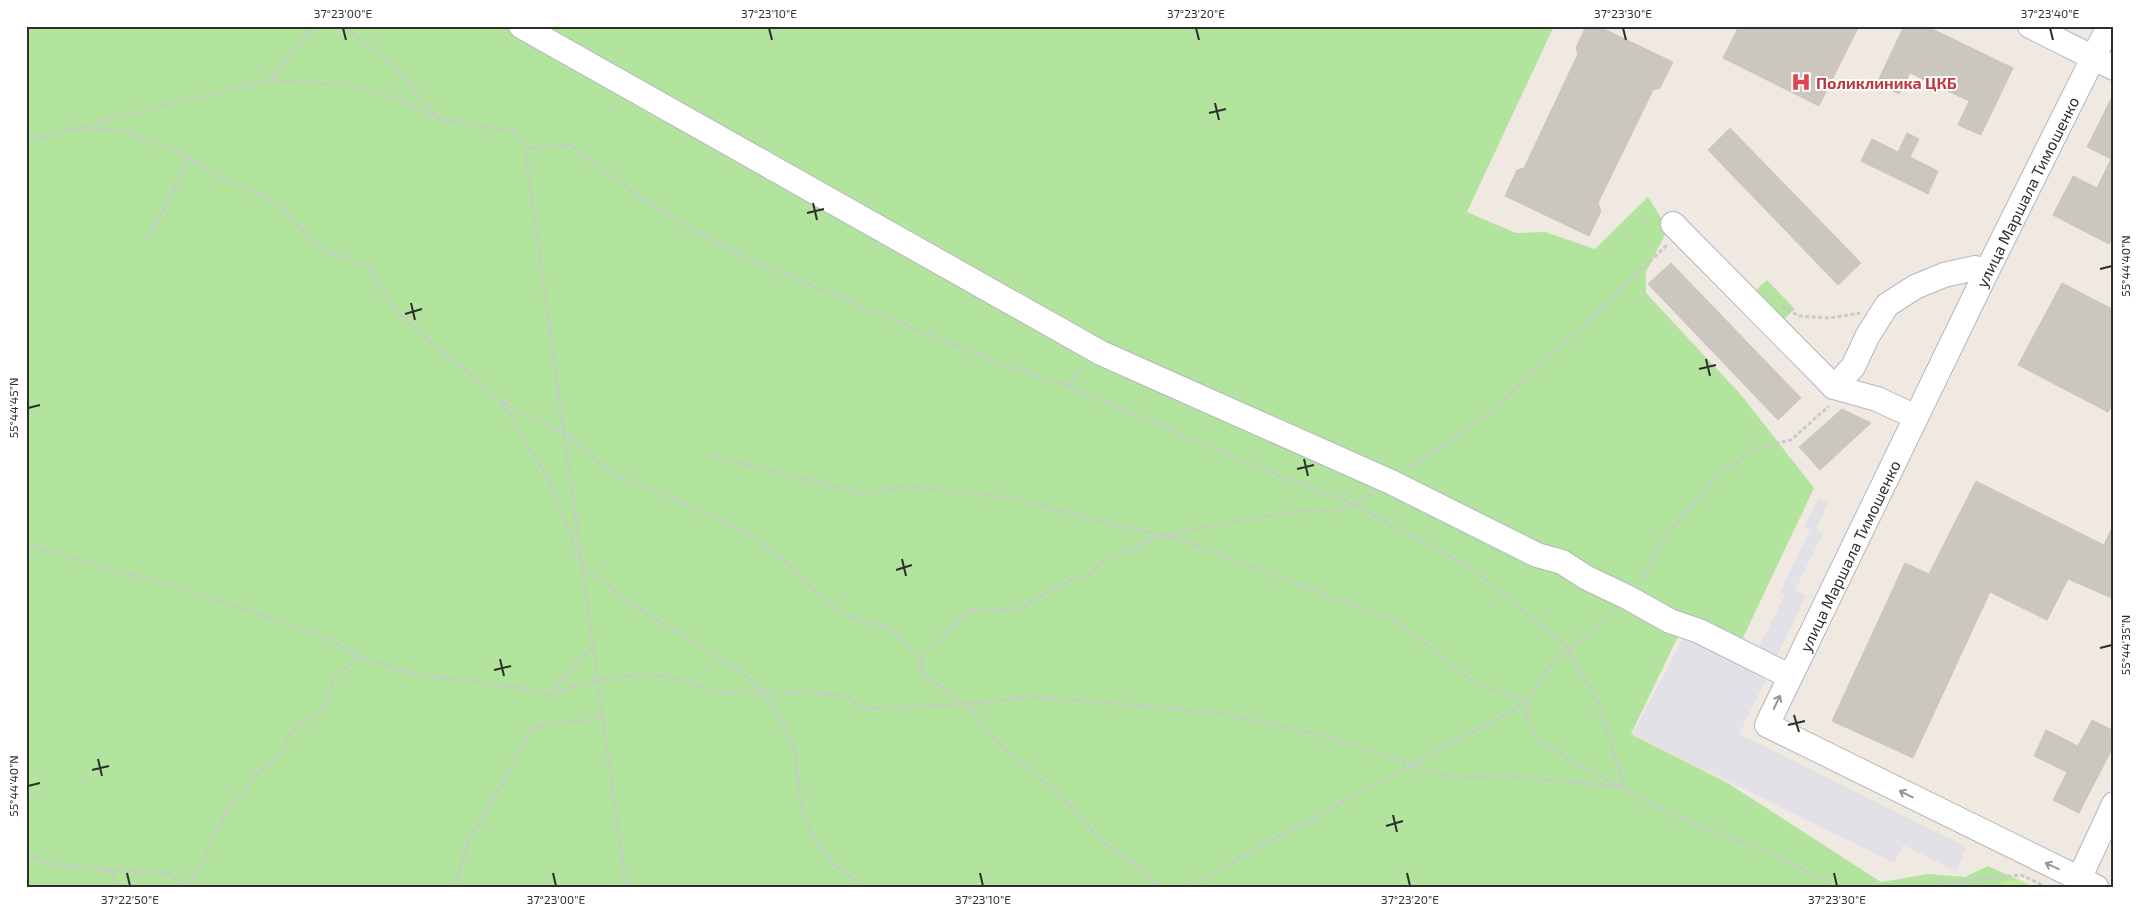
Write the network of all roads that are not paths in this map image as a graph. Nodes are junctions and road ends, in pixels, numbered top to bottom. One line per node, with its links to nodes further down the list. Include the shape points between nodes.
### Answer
1 (521, 26): 9 (street, via 1101,353 1391,482 1537,555 1562,562 1586,578 1670,621 1699,631)
2 (2109, 26): 4 (street, улица Маршала Тимошенко)
3 (2039, 28): 4 (street)
4 (2103, 63): 6 (street, улица Маршала Тимошенко)
5 (1677, 228): 7 (street)
6 (1986, 273): 7 (street, via 1975,268 1944,275 1915,287 1887,305 1853,367); 8 (street, улица Маршала Тимошенко)
7 (1834, 387): 8 (street, via 1877,399)
8 (1916, 417): 9 (street, улица Маршала Тимошенко)
9 (1789, 676): 11 (street, улица Маршала Тимошенко, one-way to 9, via 1767,725)
10 (2114, 804): 11 (street)
11 (2088, 883)

